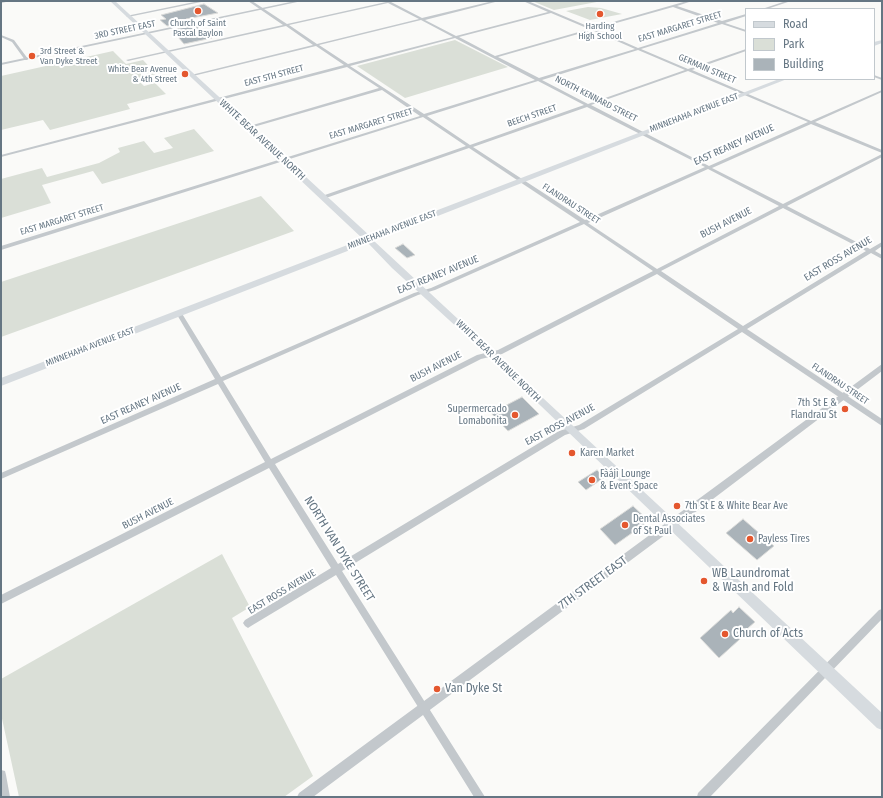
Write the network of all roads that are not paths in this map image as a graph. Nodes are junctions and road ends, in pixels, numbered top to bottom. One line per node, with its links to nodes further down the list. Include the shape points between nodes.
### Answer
1 (9, 1): 12 (street)
2 (112, 1): 20 (main road, WHITE BEAR AVENUE NORTH)
3 (204, 1): 20 (street)
4 (250, 1): 17 (street, FLANDRAU STREET)
5 (300, 1): 17 (street, 3RD STREET EAST)
6 (396, 1): 13 (street)
7 (496, 1): 21 (street)
8 (525, 1): 18 (street, GERMAIN STREET)
9 (690, 1): 15 (street)
10 (773, 1): 14 (street)
11 (789, 1): 14 (street)
12 (1, 2)
13 (388, 2): 21 (street, NORTH KENNARD STREET); 23 (street)
14 (781, 4): 16 (street)
15 (674, 6): 22 (street); 24 (street)
16 (767, 8)
17 (262, 9): 23 (street, FLANDRAU STREET); 26 (street, 3RD STREET EAST)
18 (551, 12): 24 (street, GERMAIN STREET); 28 (street, EAST 5TH STREET)
19 (745, 15): 22 (street, EAST MARGARET STREET)
20 (128, 16): 26 (main road, WHITE BEAR AVENUE NORTH)
21 (421, 19): 28 (street, NORTH KENNARD STREET); 31 (street)
22 (722, 22): 25 (street); 32 (street, EAST MARGARET STREET)
23 (287, 26): 31 (street, FLANDRAU STREET); 34 (street)
24 (592, 29): 32 (street, GERMAIN STREET); 35 (street)
25 (745, 31)
26 (148, 33): 34 (main road, WHITE BEAR AVENUE NORTH); 36 (street, 3RD STREET EAST)
27 (1, 36): 29 (street)
28 (456, 37): 35 (street, NORTH KENNARD STREET); 39 (street, EAST 5TH STREET)
29 (9, 40): 30 (street); 36 (street)
30 (1, 41)
31 (315, 45): 39 (street, FLANDRAU STREET); 41 (street)
32 (638, 48): 40 (street, GERMAIN STREET); 42 (street, EAST MARGARET STREET)
33 (745, 50): 40 (street, BEECH STREET)
34 (168, 52): 37 (street); 41 (main road, WHITE BEAR AVENUE NORTH)
35 (496, 56): 42 (street, NORTH KENNARD STREET)
36 (26, 59): 38 (street, 3RD STREET EAST)
37 (128, 60)
38 (1, 64)
39 (347, 66): 44 (street, FLANDRAU STREET); 47 (street, EAST 5TH STREET)
40 (690, 70): 46 (street, GERMAIN STREET); 48 (street, BEECH STREET)
41 (193, 75): 47 (main road, WHITE BEAR AVENUE NORTH)
42 (540, 79): 48 (street, NORTH KENNARD STREET); 49 (street, EAST MARGARET STREET)
43 (781, 80): 46 (main road, MINNEHAHA AVENUE EAST)
44 (382, 89): 49 (street, FLANDRAU STREET); 51 (street)
45 (882, 91): 50 (street, EAST REANEY AVENUE)
46 (746, 94): 50 (street, GERMAIN STREET); 52 (main road, MINNEHAHA AVENUE EAST)
47 (218, 99): 51 (main road, WHITE BEAR AVENUE NORTH); 56 (street, EAST 5TH STREET)
48 (589, 105): 52 (street, NORTH KENNARD STREET); 53 (street, BEECH STREET)
49 (422, 116): 53 (street, FLANDRAU STREET); 57 (street, EAST MARGARET STREET)
50 (811, 122): 54 (street, GERMAIN STREET); 58 (street, EAST REANEY AVENUE)
51 (248, 127): 57 (main road, WHITE BEAR AVENUE NORTH)
52 (644, 133): 58 (street, NORTH KENNARD STREET); 59 (main road, MINNEHAHA AVENUE EAST)
53 (468, 147): 59 (street, FLANDRAU STREET); 60 (street, BEECH STREET)
54 (882, 152)
55 (882, 155): 61 (street, BUSH AVENUE)
56 (1, 156)
57 (284, 160): 60 (main road, WHITE BEAR AVENUE NORTH); 65 (street, EAST MARGARET STREET)
58 (710, 167): 61 (street, NORTH KENNARD STREET); 62 (street, EAST REANEY AVENUE)
59 (520, 181): 62 (street, FLANDRAU STREET); 63 (main road, MINNEHAHA AVENUE EAST)
60 (324, 197): 63 (main road, WHITE BEAR AVENUE NORTH)
61 (784, 206): 66 (street, NORTH KENNARD STREET); 68 (street, BUSH AVENUE)
62 (584, 222): 68 (street, FLANDRAU STREET); 69 (street, EAST REANEY AVENUE)
63 (369, 239): 69 (main road, WHITE BEAR AVENUE NORTH); 70 (main road, MINNEHAHA AVENUE EAST)
64 (882, 244): 66 (street, EAST ROSS AVENUE)
65 (1, 248)
66 (871, 251): 67 (street, NORTH KENNARD STREET); 71 (street, EAST ROSS AVENUE)
67 (882, 257)
68 (657, 271): 71 (street, FLANDRAU STREET); 72 (street, BUSH AVENUE)
69 (424, 292): 72 (main road, WHITE BEAR AVENUE NORTH); 74 (street, EAST REANEY AVENUE)
70 (179, 313): 74 (street, NORTH VAN DYKE STREET); 75 (main road, MINNEHAHA AVENUE EAST)
71 (742, 329): 76 (street, FLANDRAU STREET); 78 (street, EAST ROSS AVENUE, via 581,427)
72 (491, 354): 78 (main road, WHITE BEAR AVENUE NORTH); 79 (street, BUSH AVENUE, via 480,357)
73 (882, 367): 76 (street, 7TH STREET EAST)
74 (220, 380): 79 (street, NORTH VAN DYKE STREET); 80 (street, EAST REANEY AVENUE)
75 (1, 382)
76 (842, 396): 77 (street, FLANDRAU STREET); 81 (street, 7TH STREET EAST)
77 (882, 423)
78 (571, 430): 81 (main road, WHITE BEAR AVENUE NORTH); 82 (street, EAST ROSS AVENUE, via 532,451)
79 (272, 464): 82 (street, NORTH VAN DYKE STREET); 83 (street, BUSH AVENUE)
80 (1, 476)
81 (672, 524): 86 (main road, WHITE BEAR AVENUE NORTH); 87 (street, 7TH STREET EAST)
82 (338, 570): 85 (street, EAST ROSS AVENUE); 87 (street, NORTH VAN DYKE STREET)
83 (1, 600)
84 (882, 613): 86 (street)
85 (248, 624)
86 (826, 671): 88 (main road, WHITE BEAR AVENUE NORTH); 93 (street)
87 (424, 707): 91 (street, 7TH STREET EAST); 92 (street, NORTH VAN DYKE STREET)
88 (882, 724)
89 (1, 775): 90 (street)
90 (6, 797)
91 (303, 797)
92 (480, 797)
93 (702, 797)

